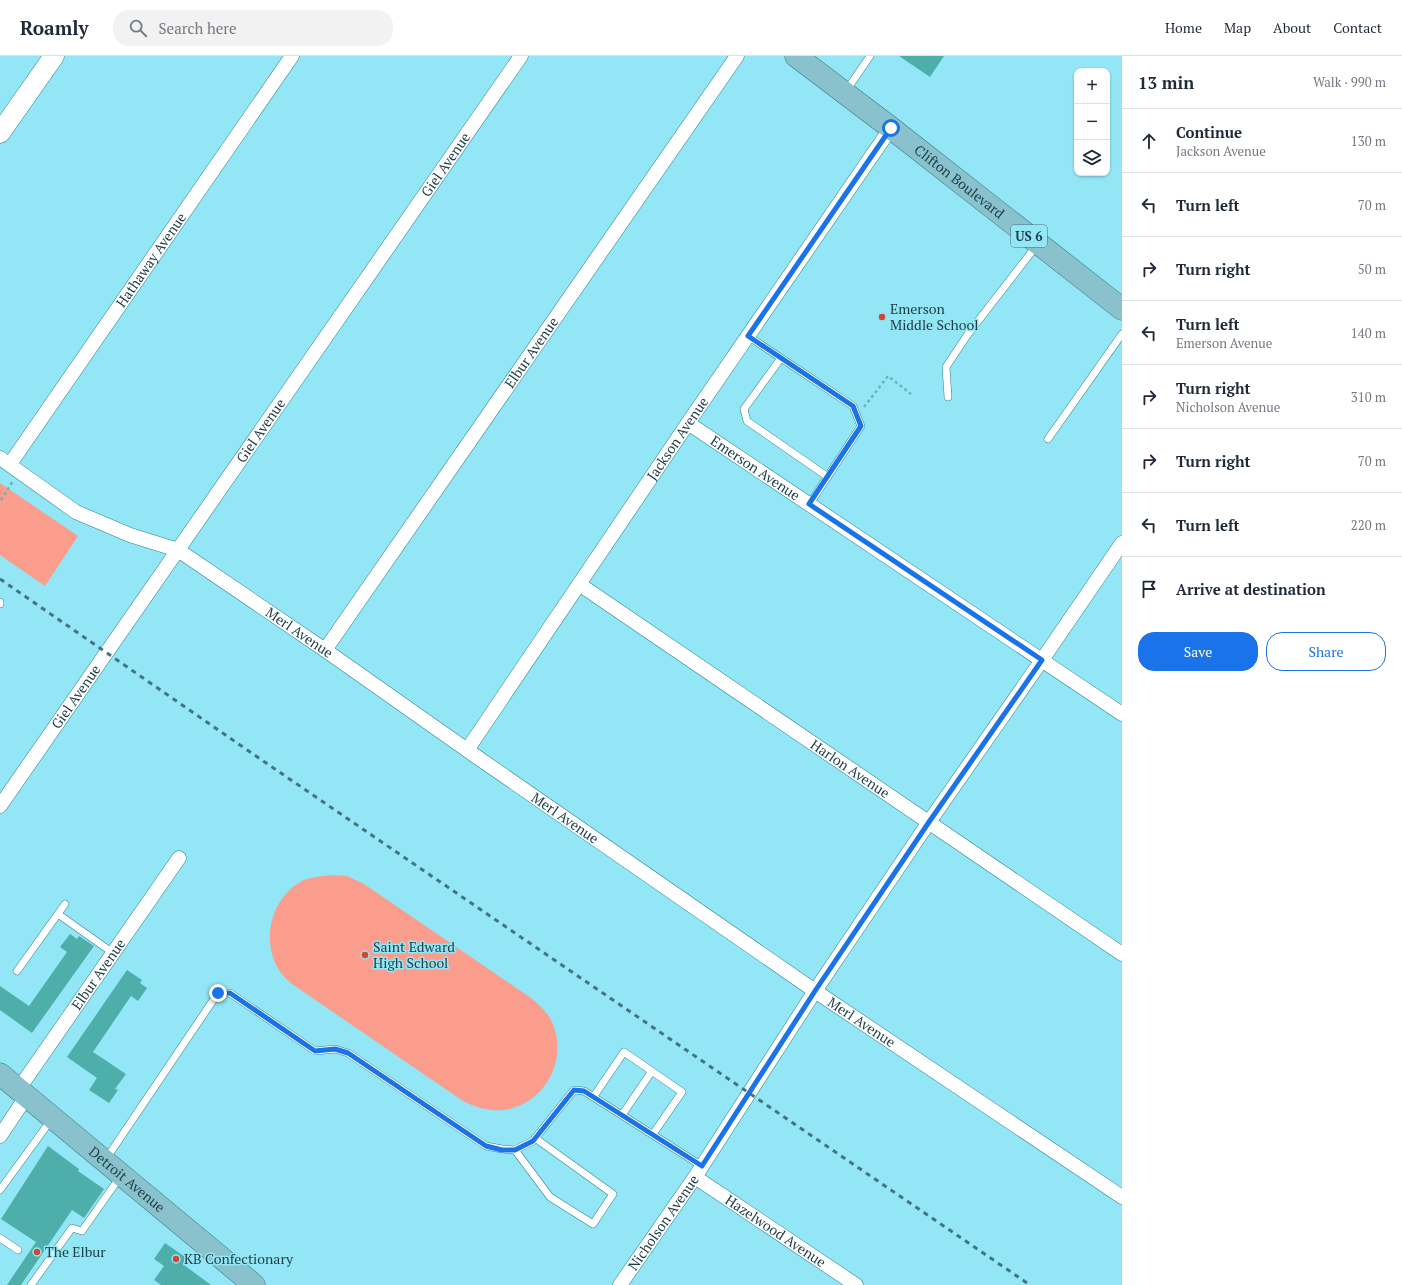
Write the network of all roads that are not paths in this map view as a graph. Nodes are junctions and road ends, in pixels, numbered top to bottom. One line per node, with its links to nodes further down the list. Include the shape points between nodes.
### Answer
1 (54, 56): 9 (street)
2 (292, 56): 18 (street, Hathaway Avenue)
3 (521, 56): 22 (street, Giel Avenue)
4 (737, 56): 24 (street, Elbur Avenue)
5 (796, 56): 7 (main road, Clifton Boulevard / US 6)
6 (870, 56): 7 (lane)
7 (844, 93): 8 (main road, Clifton Boulevard / US 6)
8 (891, 128): 10 (main road, Clifton Boulevard / US 6); 13 (street, Jackson Avenue)
9 (0, 133)
10 (1038, 243): 11 (main road, Clifton Boulevard / US 6); 15 (lane, via 946,367)
11 (1122, 309)
12 (1122, 334): 17 (lane)
13 (748, 336): 14 (lane); 16 (street, Jackson Avenue)
14 (781, 358): 19 (lane, via 853,406 861,426); 19 (lane, via 744,409 747,421)
15 (948, 397)
16 (688, 423): 20 (street, Emerson Avenue); 23 (street, Jackson Avenue)
17 (1048, 439)
18 (10, 464): 22 (street, Merl Avenue, via 76,512 130,536)
19 (828, 477): 20 (lane)
20 (809, 504): 25 (street, Emerson Avenue)
21 (1122, 543): 25 (street, Nicholson Avenue)
22 (178, 550): 24 (street, Merl Avenue); 28 (street, Giel Avenue)
23 (579, 584): 27 (street, Jackson Avenue); 29 (street, Harlon Avenue)
24 (325, 650): 27 (street, Merl Avenue)
25 (1042, 660): 26 (street, Emerson Avenue); 29 (street, Nicholson Avenue)
26 (1122, 714)
27 (467, 750): 36 (street, Merl Avenue)
28 (0, 806)
29 (929, 822): 34 (street, Harlon Avenue); 36 (street, Nicholson Avenue)
30 (180, 858): 33 (street, Elbur Avenue)
31 (65, 904): 32 (lane)
32 (58, 914): 33 (lane); 35 (lane)
33 (113, 953): 39 (street, Elbur Avenue)
34 (1122, 954)
35 (17, 971)
36 (815, 991): 48 (street, Nicholson Avenue); 50 (street, Merl Avenue)
37 (652, 1071): 40 (lane, via 624,1052); 41 (lane); 43 (lane, via 682,1092)
38 (0, 1074): 39 (main road, Detroit Avenue)
39 (22, 1093): 42 (main road, Detroit Avenue); 44 (street, Elbur Avenue)
40 (594, 1096): 41 (lane); 45 (lane, via 574,1090)
41 (622, 1115): 43 (lane)
42 (52, 1118): 47 (main road, Detroit Avenue); 49 (lane)
43 (653, 1134): 48 (lane)
44 (0, 1136)
45 (535, 1138): 46 (lane); 46 (lane, via 614,1194 593,1224 550,1197)
46 (515, 1150): 47 (lane, via 486,1146 348,1053 335,1049 315,1051 230,993 218,993)
47 (113, 1168): 53 (main road, Detroit Avenue); 54 (lane, via 82,1231 72,1228)
48 (698, 1171): 55 (street, Nicholson Avenue); 56 (street, Hazelwood Avenue)
49 (0, 1190)
50 (1122, 1197)
51 (0, 1238): 52 (lane)
52 (18, 1250)
53 (249, 1282)
54 (31, 1285)
55 (620, 1285)
56 (856, 1285)

